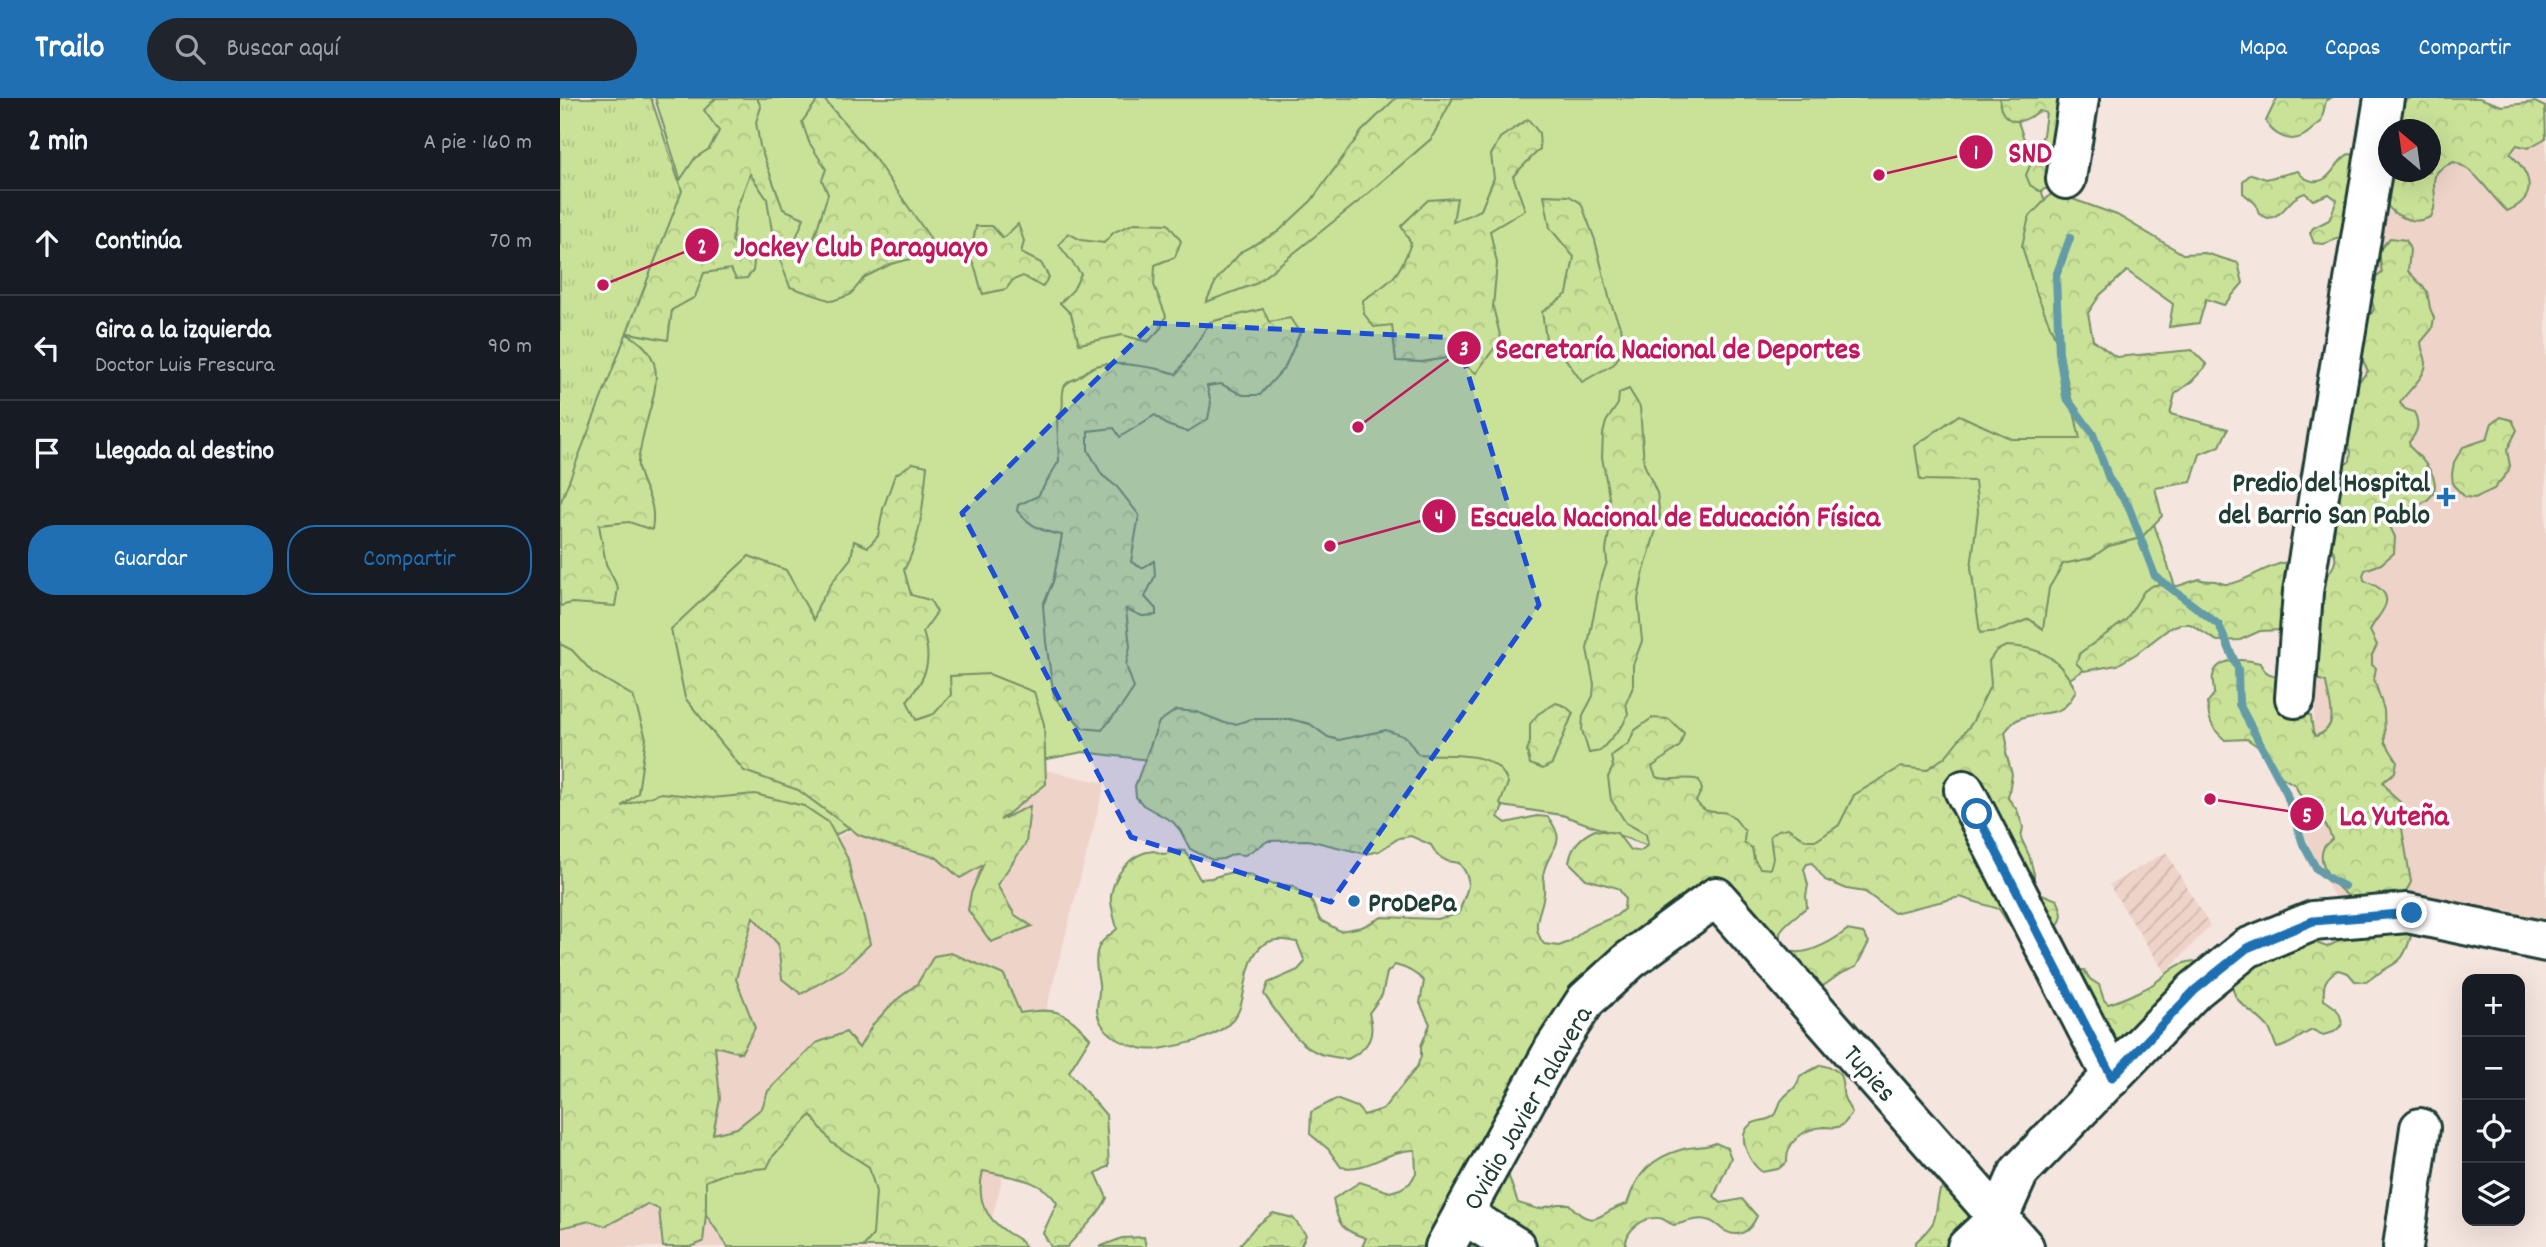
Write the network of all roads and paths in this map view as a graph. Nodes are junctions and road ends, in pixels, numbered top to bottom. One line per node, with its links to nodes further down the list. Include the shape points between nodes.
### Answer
1 (2079, 98): 3 (street)
2 (2384, 98): 4 (street, via 2303,592)
3 (2066, 179)
4 (2295, 698)
5 (1964, 790): 8 (street)
6 (1716, 897): 10 (street, Ovidio Javier Talavera, via 1630,960 1586,1000); 11 (street, Tupies)
7 (2546, 942): 8 (street, via 2412,913 2313,921 2247,948 2195,990)
8 (2112, 1077): 11 (street, via 2019,1172)
9 (2420, 1128): 16 (street)
10 (1463, 1214): 12 (street, Ovidio Javier Talavera); 13 (street)
11 (1999, 1217): 14 (street); 15 (street, Tupies)
12 (1445, 1247)
13 (1516, 1247)
14 (1967, 1247)
15 (2024, 1247)
16 (2403, 1247)

